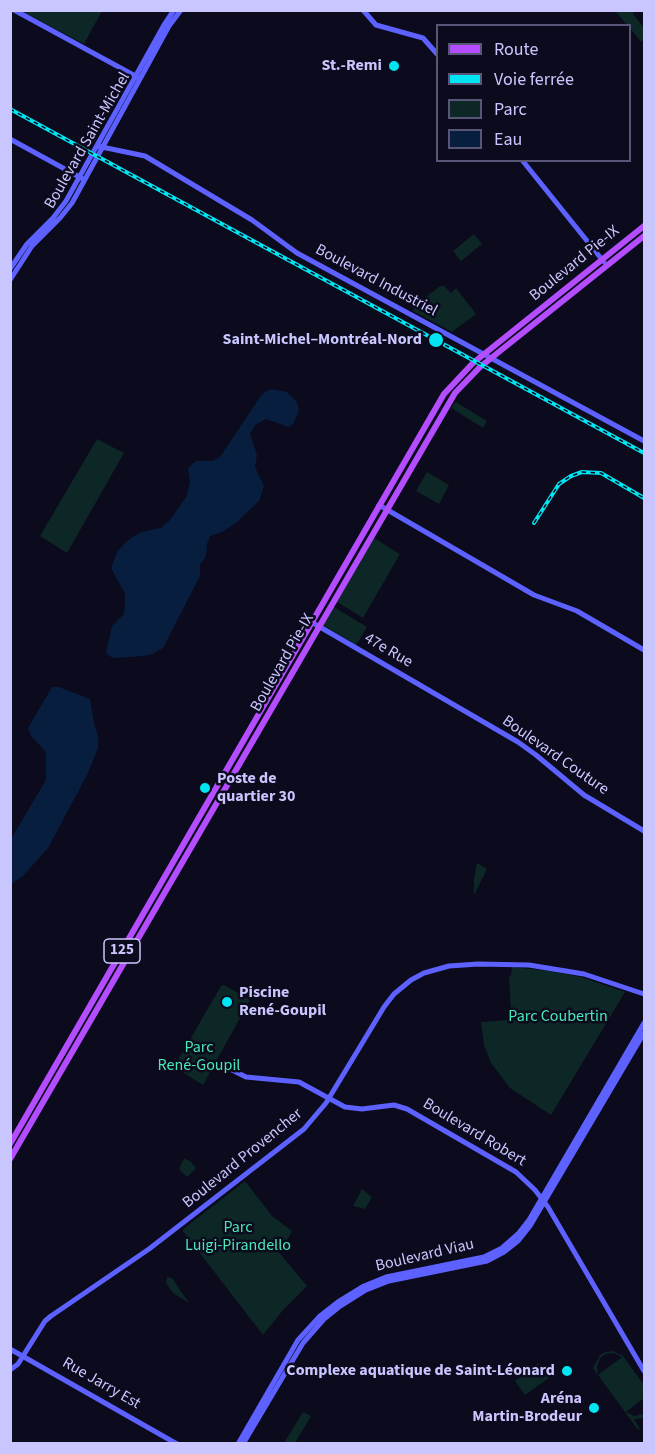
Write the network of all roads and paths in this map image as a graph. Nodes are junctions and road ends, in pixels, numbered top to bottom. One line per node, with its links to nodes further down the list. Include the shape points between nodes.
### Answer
1 (14, 10): 6 (street)
2 (174, 10): 6 (street, Boulevard Saint-Michel)
3 (181, 10): 6 (street, Boulevard Saint-Michel)
4 (363, 10): 5 (street, via 376,25 423,38)
5 (436, 53)
6 (138, 77): 8 (street, Boulevard Saint-Michel)
7 (10, 140): 10 (street)
8 (100, 147): 10 (street, Boulevard Saint-Michel); 17 (street, Boulevard Industriel, via 145,156 243,214 297,253)
9 (524, 162): 13 (street)
10 (82, 179): 15 (street, Boulevard Saint-Michel); 16 (street, Boulevard Saint-Michel, via 66,211 32,246)
11 (645, 226): 13 (main road, Boulevard Pie-IX / 125)
12 (645, 236): 14 (main road, Boulevard Pie-IX / 125)
13 (602, 260): 14 (street); 17 (main road, Boulevard Pie-IX / 125)
14 (607, 266): 18 (main road, Boulevard Pie-IX / 125)
15 (10, 269)
16 (10, 280)
17 (484, 354): 18 (street, Boulevard Industriel); 22 (main road, Boulevard Pie-IX / 125, via 443,396)
18 (491, 358): 19 (main road, Boulevard Pie-IX / 125); 21 (street, Boulevard Industriel)
19 (460, 387): 20 (main road); 23 (main road, Boulevard Pie-IX / 125)
20 (462, 398)
21 (645, 441)
22 (379, 505): 23 (street); 24 (main road, Boulevard Pie-IX / 125)
23 (387, 509): 25 (main road, Boulevard Pie-IX / 125); 26 (street, via 534,595 577,611)
24 (313, 623): 25 (street, 47e Rue); 34 (main road, Boulevard Pie-IX / 125)
25 (320, 626): 27 (street, 47e Rue); 35 (main road, Boulevard Pie-IX / 125)
26 (645, 650)
27 (451, 703): 28 (street, Boulevard Couture, via 529,750 584,795)
28 (645, 831)
29 (645, 994): 33 (street, Boulevard Provencher, via 598,977 554,968 474,964 424,973 394,994 380,1012)
30 (645, 1023): 36 (street, Boulevard Viau)
31 (645, 1033): 36 (street, Boulevard Viau)
32 (230, 1069): 33 (street, Boulevard Robert, via 246,1077 299,1083)
33 (329, 1100): 36 (street, Boulevard Robert, via 354,1109 394,1105 412,1111 510,1168); 38 (street, Boulevard Provencher, via 304,1129 149,1250 45,1321)
34 (10, 1144)
35 (10, 1159)
36 (543, 1199): 40 (street, Boulevard Robert); 42 (street, Boulevard Viau, via 518,1234 496,1251 476,1259 386,1277 354,1291 327,1310 294,1347); 43 (street, Boulevard Viau, via 525,1234 496,1257 384,1282 332,1312 303,1343)
37 (10, 1349): 38 (street, Rue Jarry Est)
38 (24, 1356): 39 (street, Boulevard Provencher); 41 (street, Rue Jarry Est)
39 (10, 1370)
40 (645, 1371)
41 (177, 1443)
42 (238, 1443)
43 (243, 1443)

